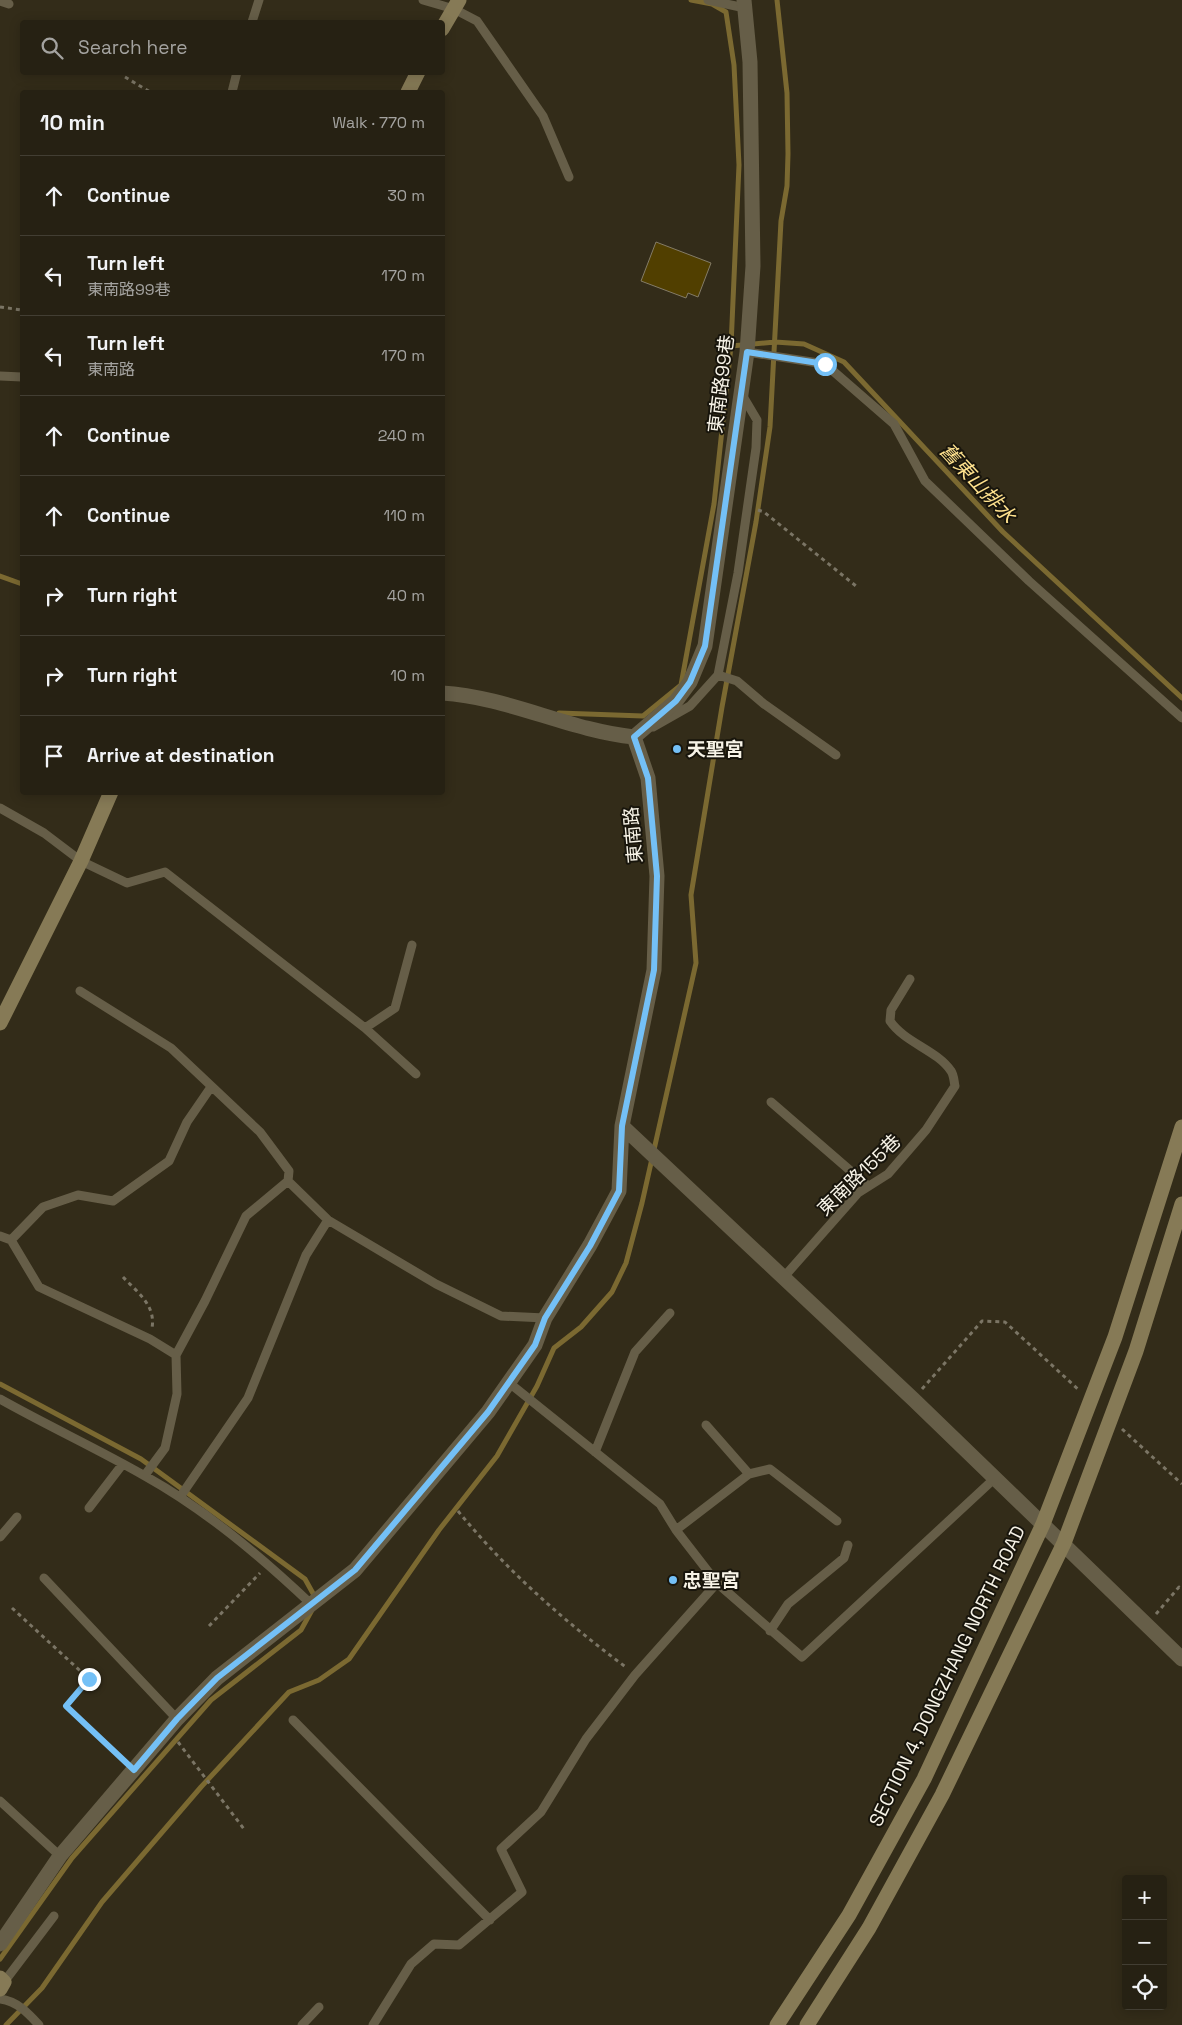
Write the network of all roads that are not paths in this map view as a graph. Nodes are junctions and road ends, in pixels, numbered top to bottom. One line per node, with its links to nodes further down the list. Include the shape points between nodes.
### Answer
1 (259, 0): 6 (lane)
2 (423, 0): 4 (lane)
3 (708, 0): 5 (lane)
4 (457, 4): 7 (street); 12 (lane, via 477,21 543,116)
5 (744, 4): 13 (street, 東南路99巷, via 750,62 753,266)
6 (253, 20)
7 (445, 24)
8 (236, 75): 10 (lane)
9 (416, 75): 11 (street)
10 (232, 90)
11 (409, 90)
12 (569, 177)
13 (747, 352): 16 (street, 東南路99巷); 19 (lane, via 825,364 894,424 925,481)
14 (0, 376): 15 (lane)
15 (20, 377)
16 (741, 393): 17 (lane, via 758,420 738,573); 20 (street, 東南路99巷, via 705,646 690,682 676,701)
17 (718, 675): 20 (lane, via 678,715); 21 (lane, via 737,681)
18 (445, 693): 20 (street, via 472,695 605,734)
19 (1182, 718)
20 (634, 737): 33 (street, 東南路, via 648,778 657,876 654,970)
21 (836, 755)
22 (109, 795): 24 (street)
23 (0, 808): 24 (lane, via 44,833)
24 (81, 861): 28 (street); 29 (lane, via 127,883 165,872)
25 (412, 945): 29 (lane, via 395,1008)
26 (910, 979): 36 (lane, 東南路155巷, via 891,1010 890,1021 952,1072 955,1086 920,1138 888,1174)
27 (80, 991): 31 (lane, via 171,1048)
28 (0, 1023)
29 (365, 1028): 30 (lane)
30 (416, 1074)
31 (211, 1087): 35 (lane, via 260,1132 289,1171); 40 (lane, via 187,1122 169,1161 113,1201 78,1196 43,1207)
32 (771, 1102): 36 (lane)
33 (622, 1126): 41 (street); 43 (street, 東南路, via 619,1191 590,1246)
34 (1182, 1127): 57 (street, SECTION 4, DONGZHANG NORTH ROAD, via 1115,1337)
35 (288, 1181): 38 (lane); 44 (lane, via 246,1216)
36 (868, 1186): 41 (lane, 東南路155巷, via 858,1193)
37 (1182, 1204): 60 (street, via 1136,1351)
38 (328, 1220): 43 (lane, via 436,1284 502,1316); 53 (lane, via 306,1255 248,1398)
39 (0, 1236): 40 (lane)
40 (11, 1240): 44 (lane, via 39,1287 150,1339)
41 (783, 1278): 52 (street)
42 (670, 1313): 48 (lane, via 634,1352)
43 (545, 1318): 45 (street, 東南路, via 535,1345)
44 (176, 1355): 51 (lane, via 177,1394 165,1448)
45 (508, 1382): 48 (lane); 64 (street, 東南路, via 488,1412 355,1570)
46 (0, 1399): 49 (lane)
47 (706, 1425): 50 (lane)
48 (594, 1452): 58 (lane, via 660,1504)
49 (122, 1465): 51 (lane); 54 (lane)
50 (749, 1474): 56 (lane, via 770,1469); 58 (lane)
51 (145, 1475): 53 (lane)
52 (995, 1478): 57 (street); 65 (lane, via 802,1657)
53 (180, 1498): 64 (lane)
54 (88, 1508)
55 (17, 1517): 59 (lane)
56 (837, 1521)
57 (1043, 1524): 60 (street); 80 (street, SECTION 4, DONGZHANG NORTH ROAD, via 924,1779 849,1915)
58 (676, 1530): 63 (lane)
59 (0, 1537)
60 (1064, 1544): 66 (street); 81 (street, via 942,1795 869,1928)
61 (848, 1545): 65 (lane, via 844,1558 788,1604)
62 (44, 1578): 68 (lane)
63 (717, 1583): 65 (lane); 72 (lane, via 635,1674 586,1739 541,1812 501,1849 522,1892)
64 (316, 1600): 68 (street, 東南路, via 217,1678)
65 (770, 1631)
66 (1182, 1659)
67 (293, 1720): 72 (lane)
68 (173, 1724): 70 (street, 東南路)
69 (0, 1801): 70 (lane)
70 (60, 1856): 73 (street, 東南路)
71 (54, 1916): 74 (lane)
72 (490, 1920): 79 (lane, via 459,1945 434,1944 411,1964)
73 (0, 1944)
74 (1, 1983)
75 (0, 1999): 77 (lane, via 8,2000 27,2012)
76 (319, 2007): 78 (lane)
77 (39, 2025)
78 (302, 2025)
79 (373, 2025)
80 (777, 2025)
81 (807, 2025)

